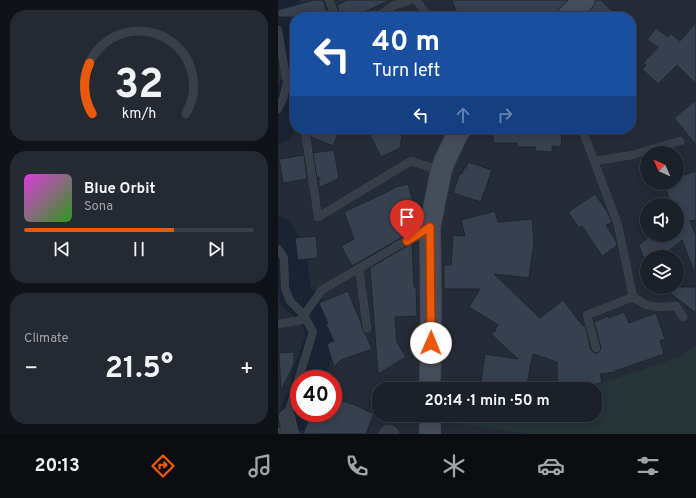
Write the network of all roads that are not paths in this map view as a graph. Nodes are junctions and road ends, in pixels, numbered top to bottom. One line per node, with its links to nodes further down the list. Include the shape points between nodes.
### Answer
1 (329, 0): 5 (lane)
2 (410, 0): 6 (lane)
3 (416, 0): 7 (lane)
4 (584, 0): 8 (street)
5 (334, 12)
6 (384, 12)
7 (425, 12)
8 (572, 12)
9 (278, 30): 10 (lane, via 287,83)
10 (278, 109)
11 (306, 134): 16 (lane, via 318,218 411,161)
12 (457, 134): 16 (street)
13 (584, 134): 15 (lane)
14 (680, 141): 15 (lane, via 632,155)
15 (595, 161): 20 (lane, via 618,225)
16 (441, 171): 17 (street)
17 (430, 227): 19 (lane); 26 (street)
18 (278, 249): 21 (lane, via 284,258 285,288 290,301)
19 (360, 268): 21 (lane, via 322,290); 24 (lane)
20 (633, 297): 22 (lane, via 646,305 676,306); 25 (lane, via 587,315)
21 (305, 317): 23 (lane); 27 (lane, via 313,332)
22 (683, 317)
23 (278, 324)
24 (367, 328)
25 (596, 348)
26 (430, 382)
27 (287, 417): 29 (street)
28 (430, 422): 32 (street)
29 (286, 433)
30 (387, 434): 31 (street)
31 (391, 434)
32 (430, 434)

